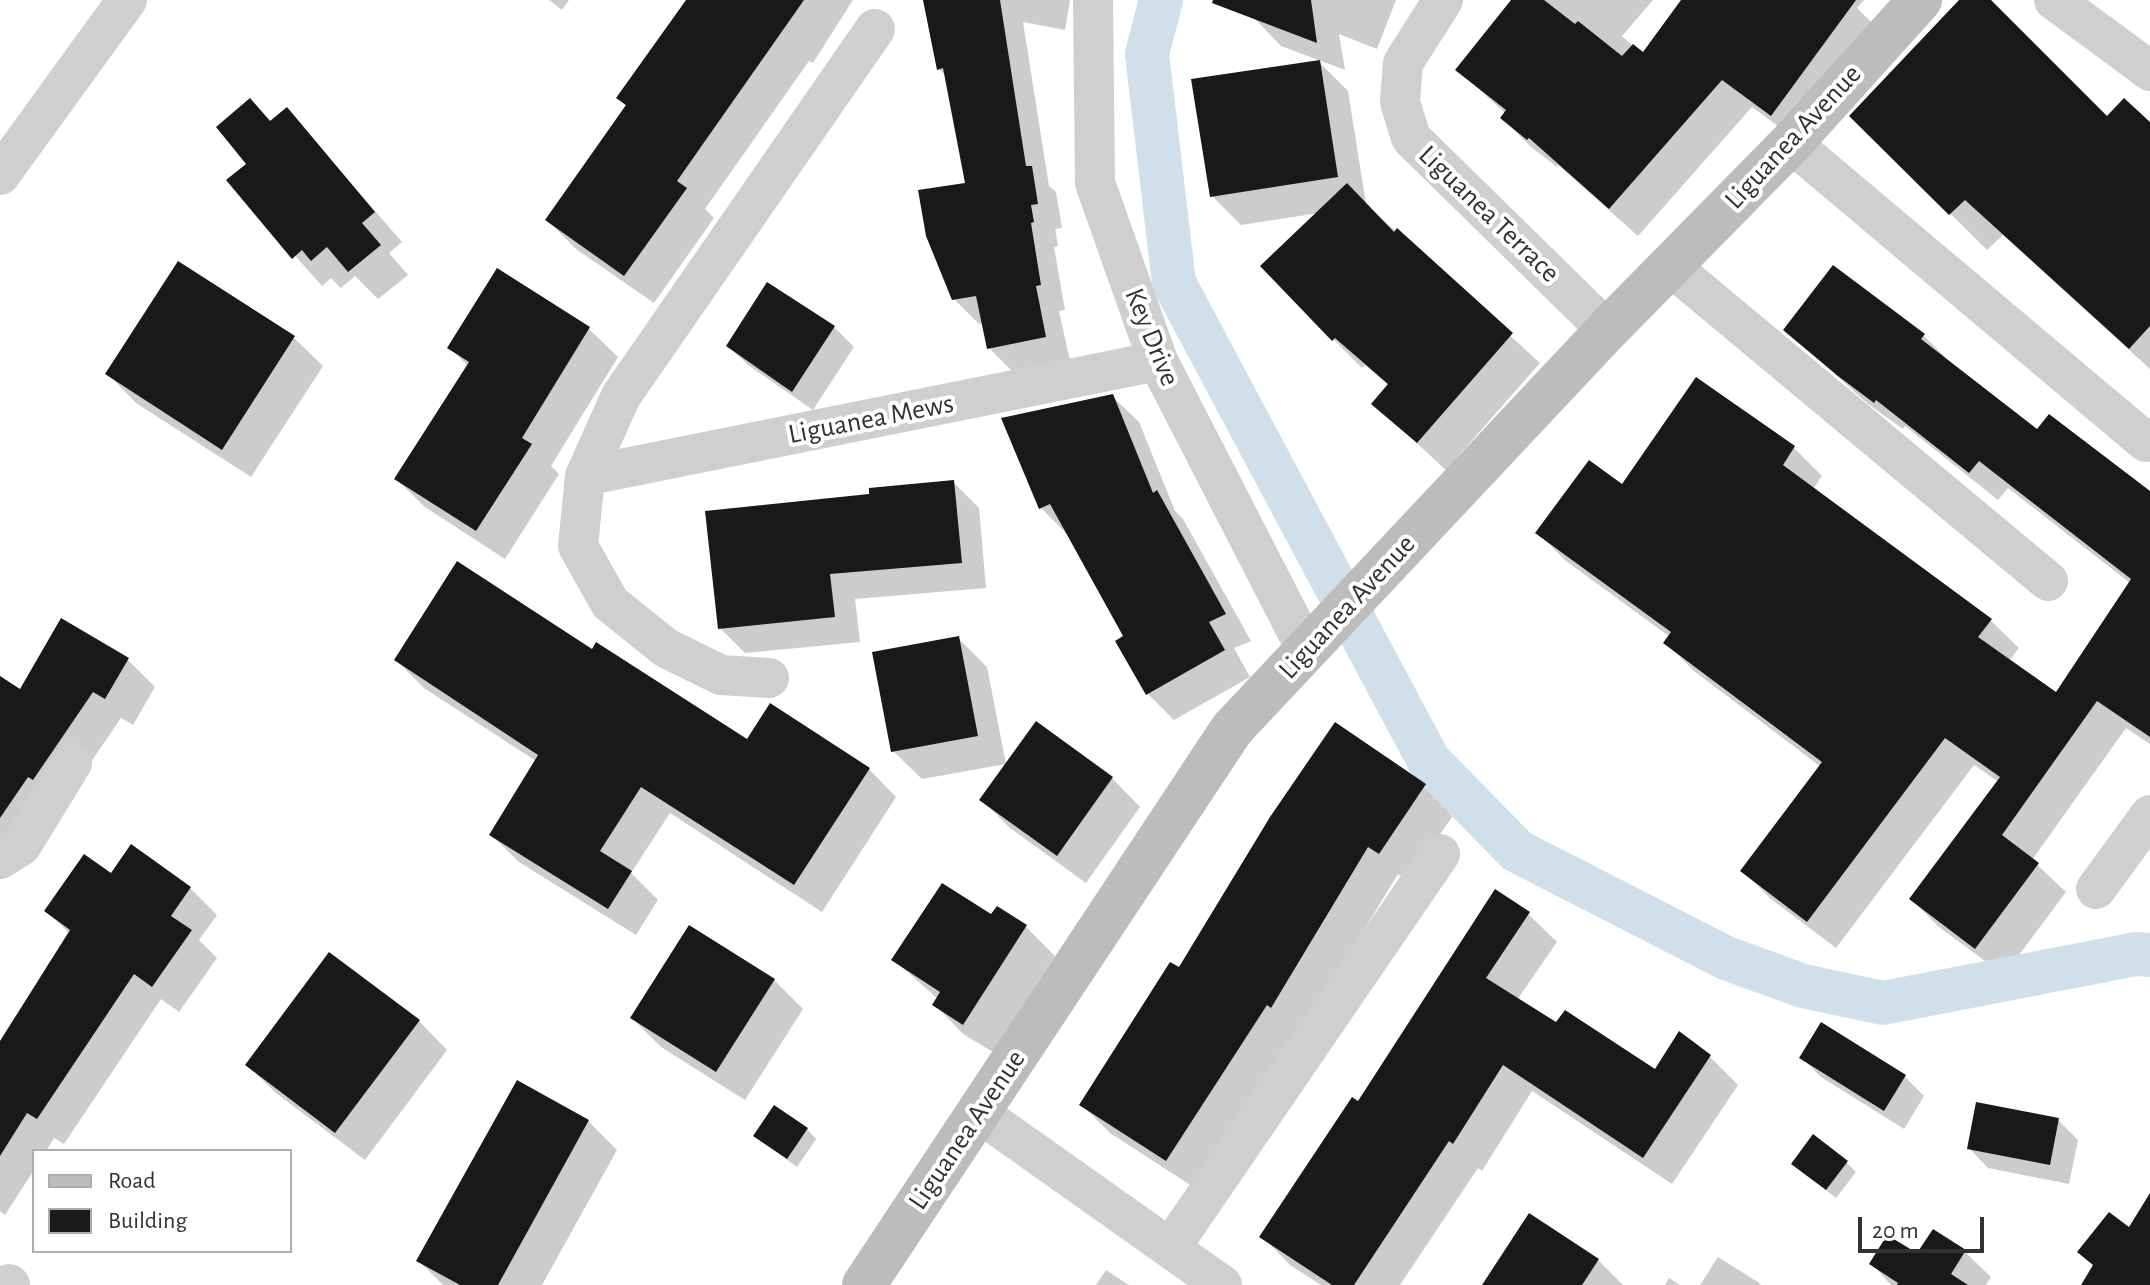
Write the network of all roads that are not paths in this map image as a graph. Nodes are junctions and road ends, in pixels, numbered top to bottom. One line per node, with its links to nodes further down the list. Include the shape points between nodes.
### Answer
1 (127, 0): 9 (street)
2 (1093, 0): 12 (street, Key Drive, via 1095,183)
3 (1443, 0): 11 (street, Liguanea Terrace, via 1403,63 1400,102 1411,138)
4 (1920, 0): 8 (main road, Liguanea Avenue)
5 (2054, 0): 7 (street)
6 (875, 29): 14 (street, via 621,396)
7 (2150, 71)
8 (1791, 143): 10 (main road, Liguanea Avenue); 13 (street)
9 (0, 175)
10 (1670, 266): 11 (main road, Liguanea Avenue); 15 (street)
11 (1607, 330): 16 (main road, Liguanea Avenue)
12 (1158, 361): 14 (street, Liguanea Mews); 16 (street, Key Drive)
13 (2146, 442)
14 (585, 476): 17 (street, via 578,546 610,603 666,648 721,675)
15 (2048, 581)
16 (1312, 643): 23 (main road, Liguanea Avenue, via 1232,729)
17 (769, 678)
18 (72, 763): 21 (street, via 21,846)
19 (2150, 815): 22 (street)
20 (1440, 854): 24 (street)
21 (0, 859)
22 (2096, 889)
23 (979, 1113): 24 (street); 25 (main road, Liguanea Avenue)
24 (1171, 1247): 26 (street)
25 (864, 1285)
26 (1222, 1285)

